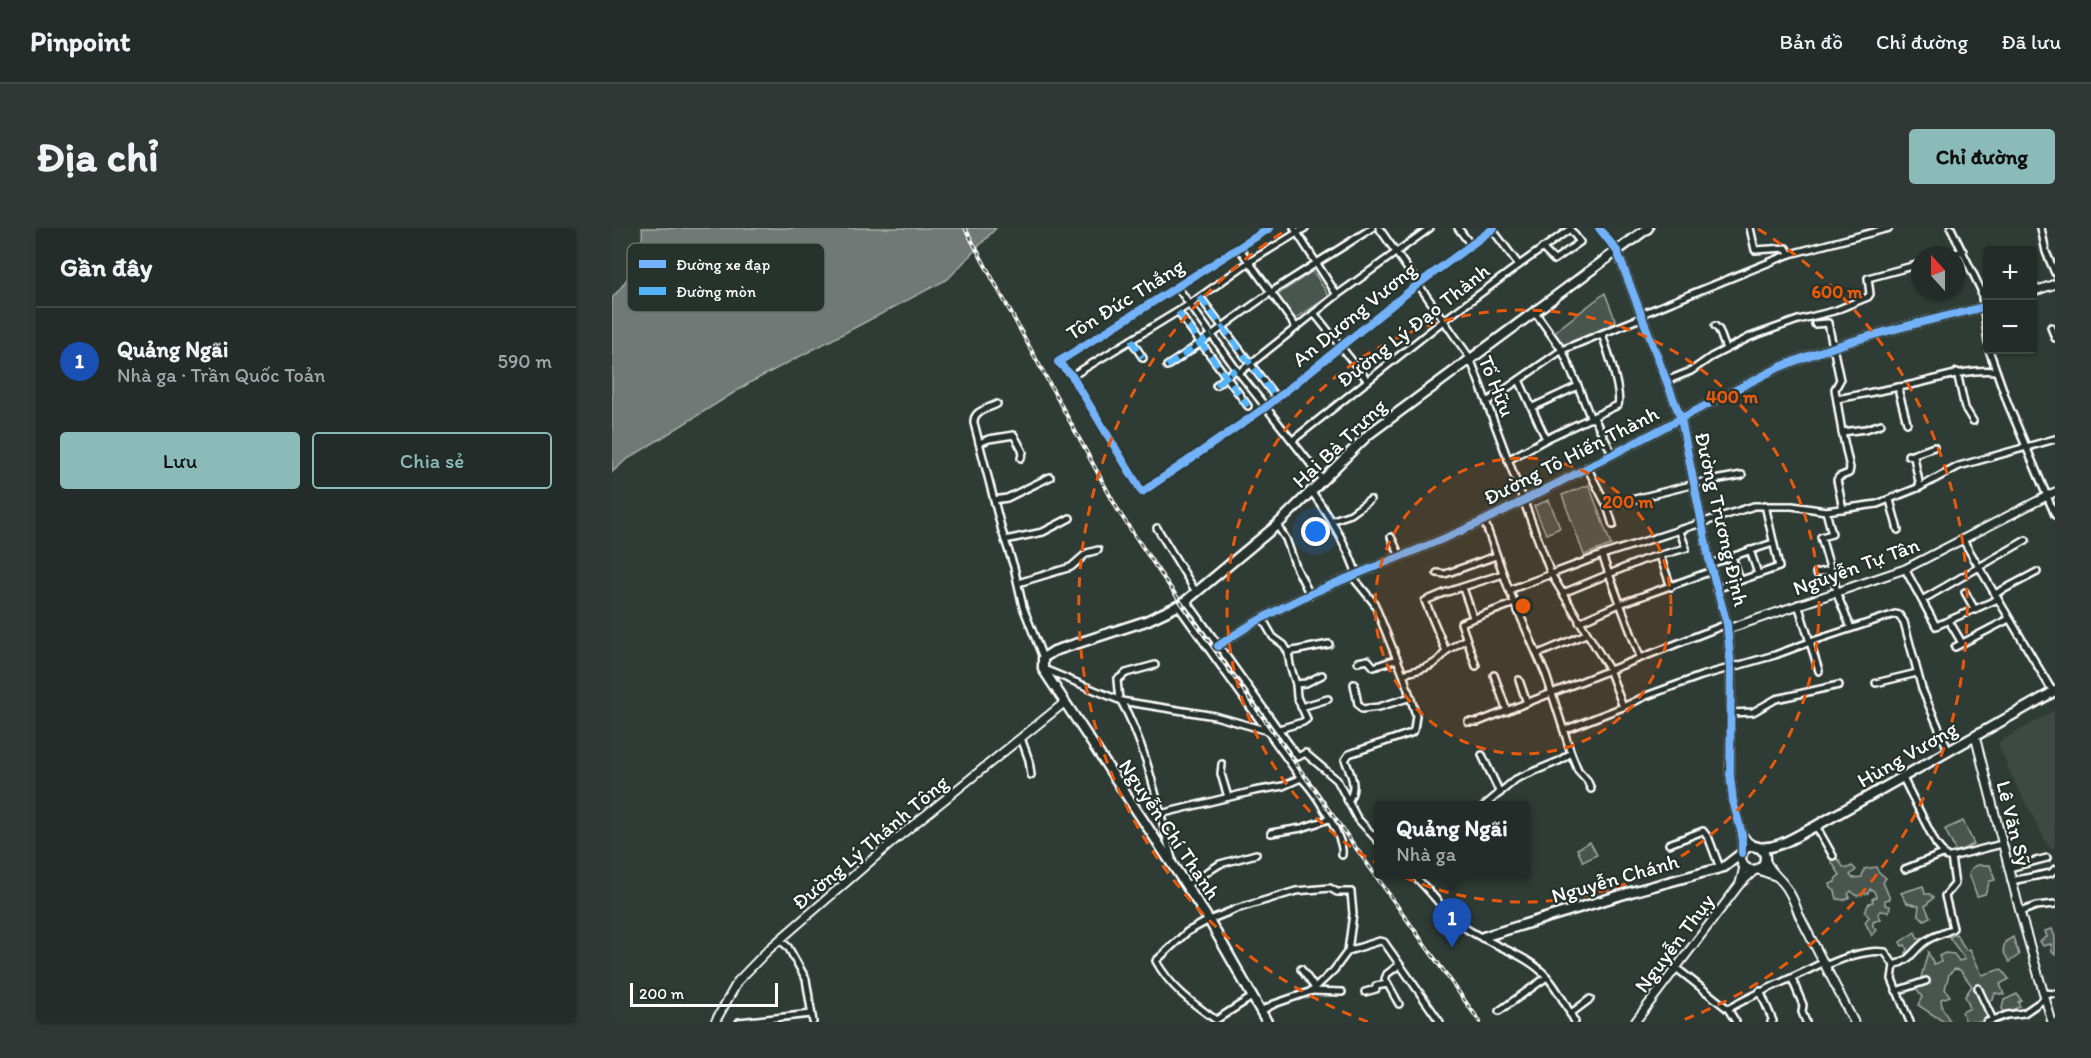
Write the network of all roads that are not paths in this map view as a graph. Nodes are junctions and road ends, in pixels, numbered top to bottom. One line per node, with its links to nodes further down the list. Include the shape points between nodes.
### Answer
1 (1270, 228): 17 (street, Tôn Đức Thắng)
2 (1305, 228): 14 (street)
3 (1372, 228): 24 (street)
4 (1379, 228): 20 (street, Tố Hữu)
5 (1430, 228): 20 (street)
6 (1458, 228): 15 (street)
7 (1599, 228): 19 (street, Đường Trương Định)
8 (1648, 228): 19 (main road, Hai Bà Trưng)
9 (1750, 228): 21 (street, via 1755,250 1786,248)
10 (1889, 228): 21 (street)
11 (1951, 228): 16 (street)
12 (2042, 228): 27 (street)
13 (1493, 229): 15 (street, An Dương Vương); 25 (street, Đường Lý Đạo Thành)
14 (1296, 230): 23 (street); 24 (street)
15 (1471, 245): 29 (street, An Dương Vương)
16 (1960, 246)
17 (1239, 248): 23 (street); 30 (street, Tôn Đức Thắng)
18 (1542, 248): 18 (street, via 1570,229 1580,242 1554,260); 25 (street)
19 (1617, 251): 39 (main road, Hai Bà Trưng); 41 (street, Đường Trương Định)
20 (1395, 253): 29 (street, Tố Hữu); 33 (street)
21 (1790, 254): 41 (street)
22 (1965, 255): 35 (street)
23 (1249, 262): 32 (street); 34 (street)
24 (1317, 263): 32 (street); 33 (street)
25 (1519, 264): 42 (street, Đường Lý Đạo Thành)
26 (1911, 266): 54 (street, via 1868,278 1868,297 1761,332)
27 (2055, 273)
28 (2055, 284): 31 (street)
29 (1417, 285): 42 (street, Tố Hữu); 53 (street, An Dương Vương)
30 (1178, 288): 36 (street); 65 (street, Tôn Đức Thắng, via 1059,362)
31 (2037, 290)
32 (1271, 292): 45 (street); 46 (street)
33 (1337, 295): 40 (street)
34 (1200, 297): 36 (street); 45 (street)
35 (1983, 300)
36 (1190, 304): 38 (street); 49 (street)
37 (1983, 308): 55 (street, Đường Tô Hiến Thành)
38 (1178, 312): 51 (street); 52 (street)
39 (1535, 312): 56 (street); 59 (main road, Hai Bà Trưng)
40 (1314, 313): 46 (street); 53 (street)
41 (1642, 316): 48 (street); 69 (street, Đường Trương Định)
42 (1443, 321): 59 (street, Tố Hữu); 68 (street, Đường Lý Đạo Thành)
43 (1815, 324): 55 (street, via 1828,323)
44 (1714, 326): 54 (street)
45 (1221, 327): 49 (street); 60 (street)
46 (1296, 327): 60 (street)
47 (2051, 327): 50 (street)
48 (1602, 334): 56 (street); 80 (street, via 1620,400 1618,405)
49 (1212, 335): 52 (street); 62 (street)
50 (2055, 338)
51 (1131, 340): 58 (street); 65 (street)
52 (1202, 343): 61 (street); 66 (street)
53 (1341, 347): 68 (street); 73 (street, An Dương Vương)
54 (1726, 349): 69 (street)
55 (1833, 349): 74 (street, via 1840,380 1835,389); 81 (street, Đường Tô Hiến Thành, via 1780,368)
56 (1562, 350): 67 (street); 71 (street)
57 (1990, 354): 63 (street)
58 (1143, 358)
59 (1470, 358): 75 (street, Tố Hữu); 98 (main road, Hai Bà Trưng, via 1369,434)
60 (1250, 365): 62 (street); 73 (street)
61 (1167, 366)
62 (1238, 371): 66 (street); 79 (street)
63 (1996, 371): 64 (street); 91 (street)
64 (1957, 372): 72 (street); 82 (street, via 1965,408)
65 (1072, 376): 79 (street, An Dương Vương, via 1142,492)
66 (1226, 377): 70 (street); 77 (street)
67 (1519, 380): 75 (street); 78 (street)
68 (1368, 381): 88 (street, Đường Lý Đạo Thành)
69 (1666, 381): 81 (street, Đường Trương Định)
70 (1216, 385)
71 (1578, 386): 78 (street); 80 (street)
72 (1899, 387): 74 (street); 84 (street)
73 (1277, 399): 79 (street, An Dương Vương)
74 (1837, 399): 85 (street)
75 (1487, 402): 94 (street, Tố Hữu)
76 (997, 404): 89 (street, via 974,415)
77 (1248, 406)
78 (1533, 406): 86 (street)
79 (1266, 407): 88 (street)
80 (1592, 418): 86 (street); 92 (street)
81 (1681, 419): 92 (street, Đường Tô Hiến Thành); 99 (street, Đường Trương Định)
82 (1973, 421)
83 (1881, 423): 85 (street)
84 (1907, 423)
85 (1842, 432): 110 (street, via 1851,468 1850,473 1837,480)
86 (1546, 439): 94 (street)
87 (2055, 439): 91 (street)
88 (1293, 440): 98 (street)
89 (979, 443): 93 (street, via 1014,435 1023,452); 104 (street)
90 (1934, 447): 100 (street, via 1910,455 1916,462)
91 (2027, 447): 100 (street, via 1959,466); 103 (street)
92 (1613, 454): 95 (street, Đường Tô Hiến Thành)
93 (1021, 458)
94 (1508, 459): 105 (street, Tố Hữu)
95 (1587, 467): 105 (street, Đường Tô Hiến Thành); 109 (street)
96 (1742, 475): 99 (street)
97 (1050, 477): 104 (street, via 1007,498)
98 (1323, 480): 101 (main road, Hai Bà Trưng)
99 (1693, 484): 109 (street); 116 (street, Đường Trương Định)
100 (1920, 487): 106 (street)
101 (1312, 492): 114 (street); 117 (main road, Hai Bà Trưng)
102 (2055, 492): 103 (street, Nguyễn Tự Tân)
103 (2046, 496): 112 (street); 124 (street, Nguyễn Tự Tân)
104 (994, 500): 123 (street)
105 (1523, 500): 115 (street, Đường Tô Hiến Thành); 142 (street, Tố Hữu)
106 (1890, 500): 110 (street); 121 (street)
107 (1371, 501): 114 (street, via 1352,514)
108 (1764, 505): 111 (street); 116 (street); 126 (street)
109 (1607, 506): 118 (street)
110 (1842, 509): 111 (street)
111 (1826, 510): 137 (street, via 1832,534 1818,538)
112 (2055, 515)
113 (1070, 518): 123 (street, via 1043,532)
114 (1333, 520): 145 (street)
115 (1484, 520): 130 (street, Đường Tô Hiến Thành); 131 (street)
116 (1702, 522): 120 (street); 134 (street, Đường Trương Định)
117 (1277, 525): 153 (main road, Hai Bà Trưng); 156 (street)
118 (1613, 525)
119 (1157, 528): 153 (street)
120 (1679, 529): 129 (street); 132 (street, via 1686,548)
121 (1898, 530)
122 (1391, 537): 130 (street)
123 (1005, 540): 147 (street)
124 (1963, 540): 135 (street); 136 (street, Nguyễn Tự Tân)
125 (2026, 540): 135 (street)
126 (1773, 543): 128 (street); 144 (street, via 1779,567)
127 (1098, 550): 147 (street, via 1087,553 1071,567)
128 (1750, 550): 133 (street); 144 (street)
129 (1602, 555): 142 (street); 143 (street)
130 (1400, 556): 145 (street, Đường Tô Hiến Thành)
131 (1496, 556): 139 (street, via 1445,574); 141 (street)
132 (1660, 556): 143 (street); 148 (street)
133 (1732, 557): 134 (street); 146 (street)
134 (1711, 568): 148 (street); 150 (street, Đường Trương Định)
135 (1980, 568): 157 (street); 158 (street)
136 (1905, 569): 152 (street, Nguyễn Tự Tân); 158 (street)
137 (1830, 570): 140 (street); 152 (street)
138 (2037, 572): 157 (street)
139 (1437, 573)
140 (1816, 573)
141 (1503, 574): 149 (street); 151 (street)
142 (1551, 574): 151 (street); 155 (street, Tố Hữu)
143 (1610, 574): 155 (street); 161 (street)
144 (1758, 574): 146 (street)
145 (1355, 575): 156 (street, Đường Tô Hiến Thành); 183 (street, via 1374,603)
146 (1740, 580): 150 (street)
147 (1018, 583): 182 (street)
148 (1671, 587): 161 (street)
149 (1463, 588): 164 (street); 178 (street, via 1425,601)
150 (1716, 589): 169 (street, Đường Trương Định)
151 (1509, 590): 160 (street)
152 (1836, 591): 162 (street, Nguyễn Tự Tân); 170 (street)
153 (1196, 592): 159 (main road, Hai Bà Trưng)
154 (1965, 592): 163 (street)
155 (1563, 593): 168 (street, Tố Hữu)
156 (1311, 595): 165 (street, Đường Tô Hiến Thành)
157 (1996, 596): 163 (street); 166 (street)
158 (1922, 600): 167 (street, via 1935,626)
159 (1182, 603): 176 (street); 182 (main road, Hai Bà Trưng, via 1146,621); 214 (street)
160 (1515, 603): 164 (street); 180 (street)
161 (1620, 604): 168 (street); 181 (street)
162 (1798, 604): 169 (street, Nguyễn Tự Tân); 173 (street)
163 (1975, 610): 167 (street)
164 (1473, 617): 172 (street, via 1460,624)
165 (1262, 618): 176 (street, Đường Tô Hiến Thành); 179 (street)
166 (2009, 619): 174 (street); 201 (street)
167 (1949, 621): 174 (street)
168 (1579, 622): 171 (street, Tố Hữu)
169 (1728, 626): 181 (street); 187 (street, Đường Trương Định)
170 (1851, 628): 173 (street); 191 (street, via 1899,615)
171 (1586, 634): 180 (street); 189 (street, Tố Hữu)
172 (1466, 639): 178 (street); 186 (street)
173 (1810, 642): 187 (street); 190 (street)
174 (1962, 643): 177 (street)
175 (1329, 644): 179 (street)
176 (1218, 646): 212 (street)
177 (1955, 647)
178 (1446, 651): 192 (street, via 1428,668)
179 (1288, 652): 197 (street)
180 (1538, 654): 200 (street)
181 (1640, 657): 189 (street)
182 (1043, 658): 188 (main road)
183 (1397, 659): 184 (street, via 1374,667 1368,660); 192 (street)
184 (1358, 662)
185 (1155, 665): 204 (street, via 1126,673 1117,680)
186 (1476, 666)
187 (1731, 668): 208 (street); 210 (street, Đường Trương Định)
188 (1043, 669): 204 (street); 205 (main road, Nguyễn Chí Thanh)
189 (1609, 669): 200 (street); 208 (street, Tố Hữu)
190 (1819, 671)
191 (1917, 672): 196 (street); 217 (street)
192 (1403, 674): 202 (street)
193 (1322, 675): 197 (street)
194 (1494, 675): 209 (street)
195 (1519, 680): 206 (street)
196 (1876, 683)
197 (1296, 684): 207 (street)
198 (1354, 684): 202 (street, via 1362,709)
199 (1839, 685): 210 (street, via 1776,699 1749,713)
200 (1552, 691): 206 (street); 213 (street)
201 (2054, 692): 215 (main road, Hùng Vương)
202 (1411, 697): 227 (street, via 1416,715 1414,730 1346,757 1354,789)
203 (1328, 699): 207 (street)
204 (1120, 701): 214 (street, via 1215,716); 229 (street, via 1139,741)
205 (1064, 703): 216 (street, Đường Lý Thánh Tông); 247 (main road, Nguyễn Chí Thanh)
206 (1527, 703): 209 (street)
207 (1301, 707): 212 (street, via 1306,721)
208 (1623, 707): 213 (street)
209 (1507, 711): 211 (street)
210 (1730, 714): 233 (street, Đường Trương Định, via 1730,774)
211 (1468, 722)
212 (1278, 729): 227 (street, via 1298,757 1305,753 1337,780)
213 (1564, 730): 218 (street)
214 (1268, 731): 222 (street)
215 (1975, 736): 217 (main road, Hùng Vương); 236 (street, Lê Văn Sỹ)
216 (1021, 738): 221 (street); 263 (street, Đường Lý Thánh Tông, via 897,838)
217 (1949, 752): 223 (main road, Hùng Vương)
218 (1571, 753): 224 (street); 225 (street, via 1516,779)
219 (1482, 755): 225 (street)
220 (1222, 764): 226 (street)
221 (1031, 775)
222 (1301, 778): 226 (street, via 1283,786); 230 (street)
223 (1903, 778): 231 (main road, Hùng Vương); 241 (street)
224 (1591, 789)
225 (1500, 794): 228 (street)
226 (1228, 797): 229 (street)
227 (1348, 801): 234 (street)
228 (1491, 801)
229 (1160, 814): 247 (street)
230 (1329, 819): 232 (street); 242 (street, via 1342,845)
231 (1816, 826): 238 (main road, Hùng Vương); 243 (street)
232 (1271, 833)
233 (1742, 834): 237 (street); 239 (street, Đường Trương Định)
234 (1374, 837)
235 (1669, 844): 248 (street, via 1703,831)
236 (2002, 844): 244 (street); 250 (street, Lê Văn Sỹ)
237 (1756, 847): 238 (main road); 239 (main road); 246 (main road)
238 (1775, 847): 246 (main road)
239 (1742, 853): 248 (main road); 249 (main road)
240 (1256, 854): 257 (street, via 1220,864)
241 (1943, 854): 244 (street); 251 (street)
242 (1342, 855)
243 (1833, 856)
244 (1951, 857): 267 (street, via 1955,884 1945,896 1953,928 1927,940 1909,958)
245 (2047, 858): 250 (street)
246 (1765, 860): 253 (main road); 254 (street)
247 (1173, 864): 257 (main road, Nguyễn Chí Thanh)
248 (1722, 867): 249 (main road); 262 (main road, Nguyễn Chánh)
249 (1744, 867): 253 (main road); 258 (street)
250 (2008, 868): 256 (street, Lê Văn Sỹ)
251 (1905, 869)
252 (2055, 869): 256 (street)
253 (1756, 870): 254 (street); 258 (street)
254 (1775, 876): 265 (street, via 1793,898)
255 (1418, 879): 262 (street, via 1460,924)
256 (2011, 881): 260 (street, Lê Văn Sỹ)
257 (1187, 885): 261 (main road, Nguyễn Chí Thanh)
258 (1739, 885): 268 (street, Nguyễn Thụy)
259 (2055, 904): 260 (street)
260 (2020, 912): 281 (street, Lê Văn Sỹ)
261 (1209, 920): 264 (street, via 1296,891 1330,888 1351,892 1353,914); 282 (main road, Nguyễn Chí Thanh); 282 (street, via 1182,936 1156,961 1162,973 1216,1020)
262 (1483, 937): 270 (street, via 1516,954)
263 (780, 940): 288 (street, via 788,947 809,986); 291 (street, Đường Lý Thánh Tông, via 738,981)
264 (1348, 951): 266 (street, via 1384,942); 275 (street)
265 (1825, 964): 267 (street, via 1878,951 1885,952); 271 (street); 301 (street)
266 (1399, 965): 273 (street, via 1387,974); 295 (street)
267 (1894, 965): 277 (street, via 1892,980)
268 (1675, 968): 285 (street); 297 (street, Nguyễn Thụy)
269 (1301, 969): 275 (street)
270 (1547, 977): 287 (street); 289 (street)
271 (1792, 979): 276 (street); 300 (street)
272 (1926, 981): 277 (street)
273 (1388, 984): 279 (street); 284 (street)
274 (1978, 988): 290 (street)
275 (1313, 990): 278 (street); 286 (street)
276 (1760, 991): 285 (street); 299 (street)
277 (1896, 991): 302 (street)
278 (1342, 992)
279 (1365, 992)
280 (2055, 994): 281 (street)
281 (2045, 996): 290 (street, via 2024,1013); 303 (street, Lê Văn Sỹ)
282 (1252, 997): 286 (main road, Nguyễn Chí Thanh)
283 (1590, 999): 289 (street)
284 (1399, 1004)
285 (1728, 1009): 298 (street)
286 (1261, 1011): 294 (main road, Nguyễn Chí Thanh)
287 (1499, 1011)
288 (811, 1014): 292 (street); 293 (street)
289 (1570, 1014): 296 (street)
290 (1990, 1021)
291 (715, 1022)
292 (740, 1022)
293 (813, 1022)
294 (1267, 1022)
295 (1440, 1022)
296 (1575, 1022)
297 (1635, 1022)
298 (1736, 1022)
299 (1772, 1022)
300 (1806, 1022)
301 (1854, 1022)
302 (1910, 1022)
303 (2052, 1022)

